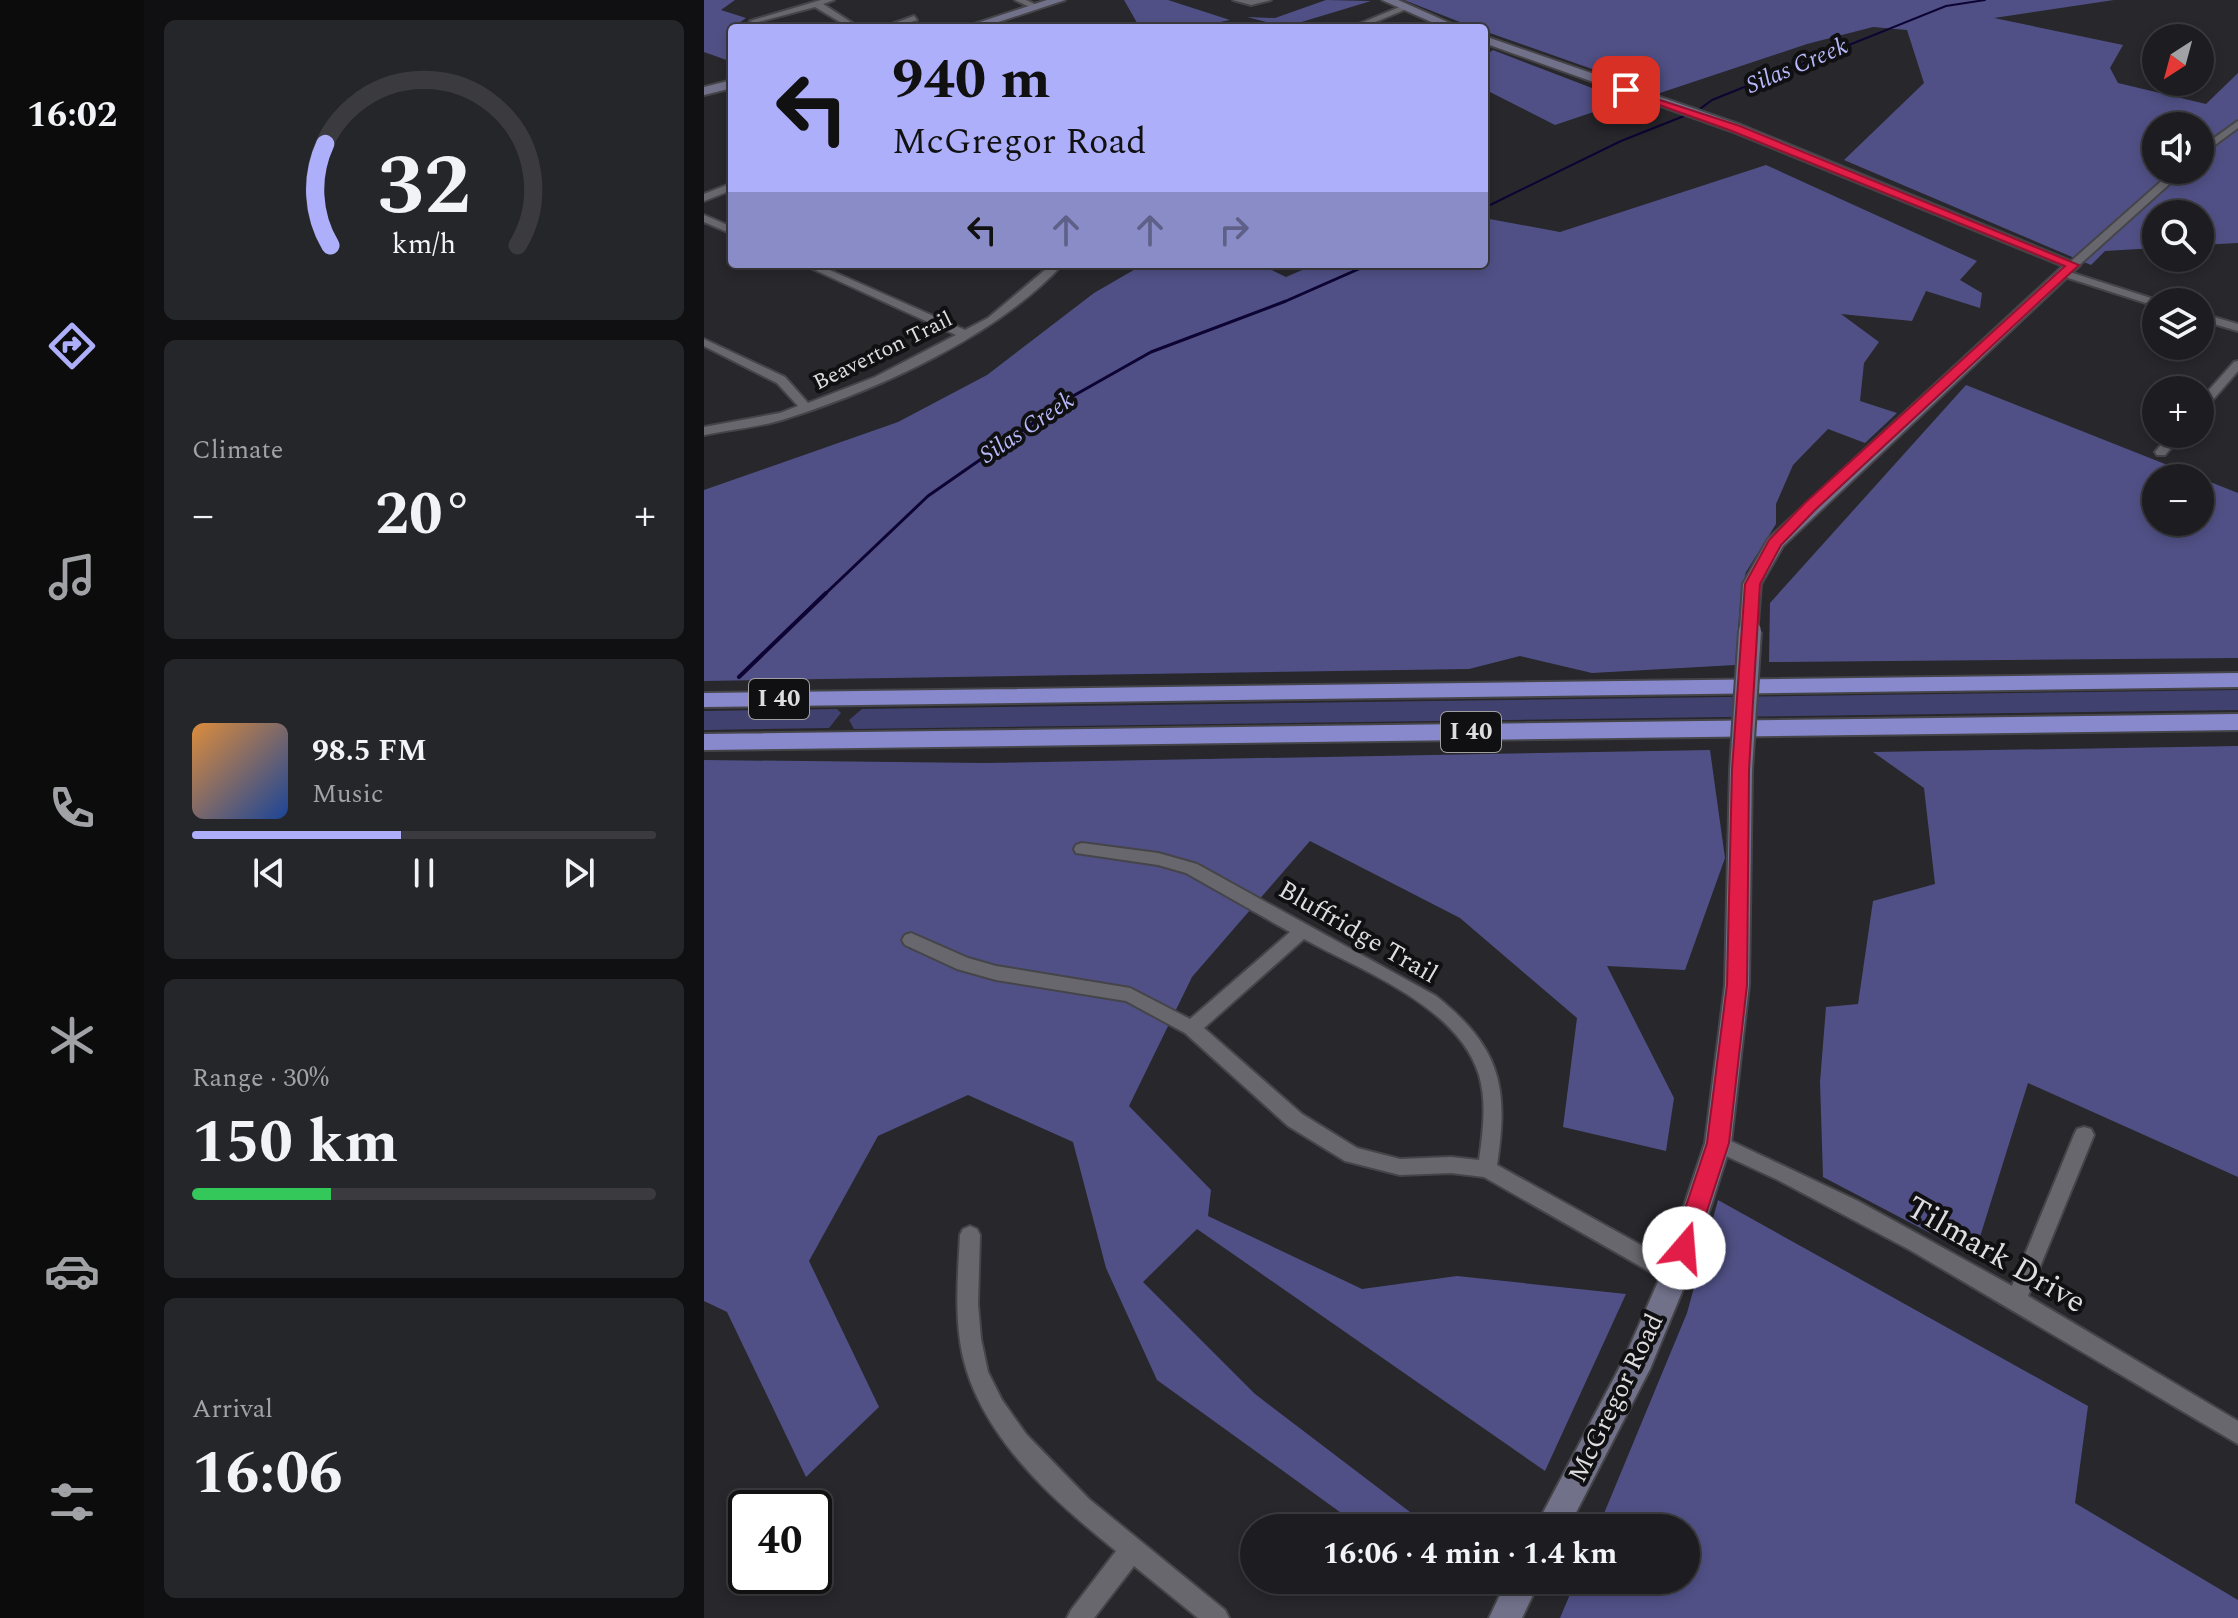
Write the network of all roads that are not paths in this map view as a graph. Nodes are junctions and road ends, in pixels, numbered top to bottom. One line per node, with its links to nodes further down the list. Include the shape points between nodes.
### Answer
1 (830, 0): 7 (street)
2 (1019, 0): 8 (street)
3 (1059, 0): 8 (street)
4 (1237, 0): 5 (street)
5 (1267, 0)
6 (1388, 0): 9 (street)
7 (817, 4): 11 (street); 12 (street)
8 (1037, 7): 14 (street)
9 (1405, 8): 15 (street); 16 (street)
10 (914, 18): 13 (street)
11 (754, 21)
12 (850, 24)
13 (897, 24)
14 (981, 24)
15 (1366, 24)
16 (1445, 24)
17 (1488, 40): 29 (street, via 1703,117)
18 (728, 85): 19 (street)
19 (704, 91)
20 (2238, 124): 21 (street)
21 (2214, 142)
22 (2164, 184): 29 (street)
23 (728, 188): 24 (street)
24 (704, 198)
25 (704, 218): 26 (street)
26 (728, 229)
27 (816, 268): 33 (street)
28 (1053, 268): 33 (street, Beaverton Trail, via 992,320)
29 (2068, 269): 30 (street); 50 (street, McGregor Road, bridge, via 1775,543 1752,584 1741,770 1737,985)
30 (2142, 298)
31 (2214, 320): 32 (street)
32 (2238, 328)
33 (964, 334): 37 (street, Beaverton Trail, via 879,380)
34 (704, 342): 37 (street, via 781,380)
35 (2236, 368): 36 (street)
36 (2214, 392)
37 (807, 409): 38 (street, Beaverton Trail)
38 (704, 431)
39 (2165, 448): 40 (street)
40 (2161, 452)
41 (2238, 680): 42 (highway, I 40)
42 (704, 700)
43 (2238, 722): 44 (highway, I 40)
44 (704, 742)
45 (1082, 849): 46 (street, Bluffridge Trail, via 1191,868)
46 (1302, 931): 48 (street); 51 (street, Bluffridge Trail, via 1422,997 1465,1031 1484,1061 1495,1106)
47 (911, 940): 48 (street, via 996,973 1130,995)
48 (1191, 1028): 51 (street, via 1295,1120 1352,1155 1400,1167)
49 (2084, 1135): 54 (street)
50 (1718, 1143): 53 (street, McGregor Road); 54 (street, Tilmark Drive, via 1783,1172)
51 (1487, 1169): 53 (street)
52 (970, 1235): 57 (street, via 972,1353 989,1400 1028,1454)
53 (1675, 1275): 56 (street, McGregor Road, via 1631,1377)
54 (2016, 1301): 55 (street, Tilmark Drive)
55 (2238, 1433)
56 (1558, 1514)
57 (1133, 1548): 59 (street); 60 (street)
58 (1517, 1594): 61 (street)
59 (1079, 1618)
60 (1217, 1618)
61 (1505, 1618)

